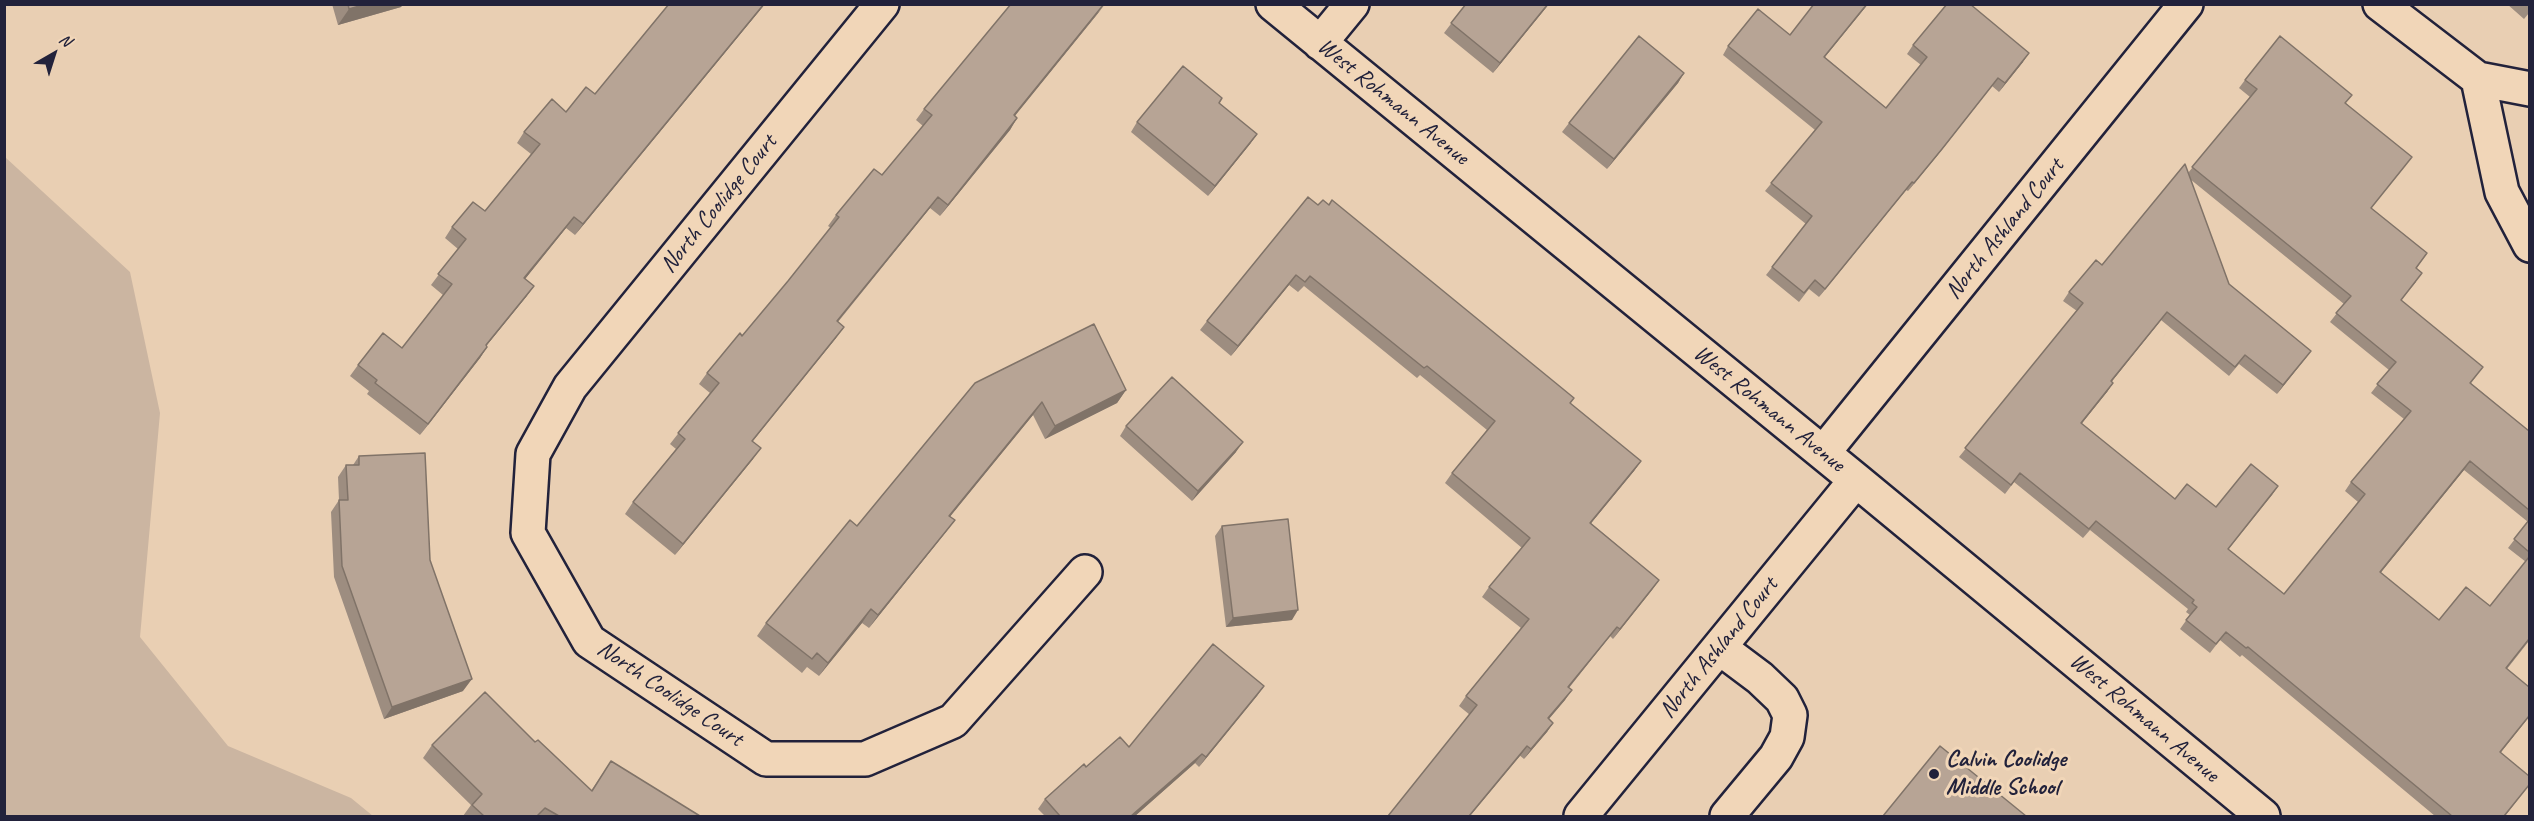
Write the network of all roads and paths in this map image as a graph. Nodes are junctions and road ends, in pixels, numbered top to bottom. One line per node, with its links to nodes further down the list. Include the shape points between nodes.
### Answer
1 (882, 4): 12 (street, North Coolidge Court, via 570,387 533,454 528,533 590,641 766,759 865,759 953,722)
2 (1273, 4): 6 (street, West Rohmann Avenue)
3 (1352, 4): 6 (street)
4 (2186, 4): 10 (street, North Ashland Court)
5 (2379, 4): 7 (street)
6 (1320, 43): 10 (street, West Rohmann Avenue)
7 (2478, 79): 8 (street); 9 (street, via 2502,192)
8 (2529, 89)
9 (2529, 245)
10 (1823, 453): 11 (street, West Rohmann Avenue)
11 (1856, 480): 13 (street, North Ashland Court); 16 (street, West Rohmann Avenue)
12 (1085, 572)
13 (1720, 648): 14 (street, North Ashland Court); 15 (street, via 1782,699 1790,715 1787,737 1776,758)
14 (1581, 816)
15 (1727, 816)
16 (2263, 816)

